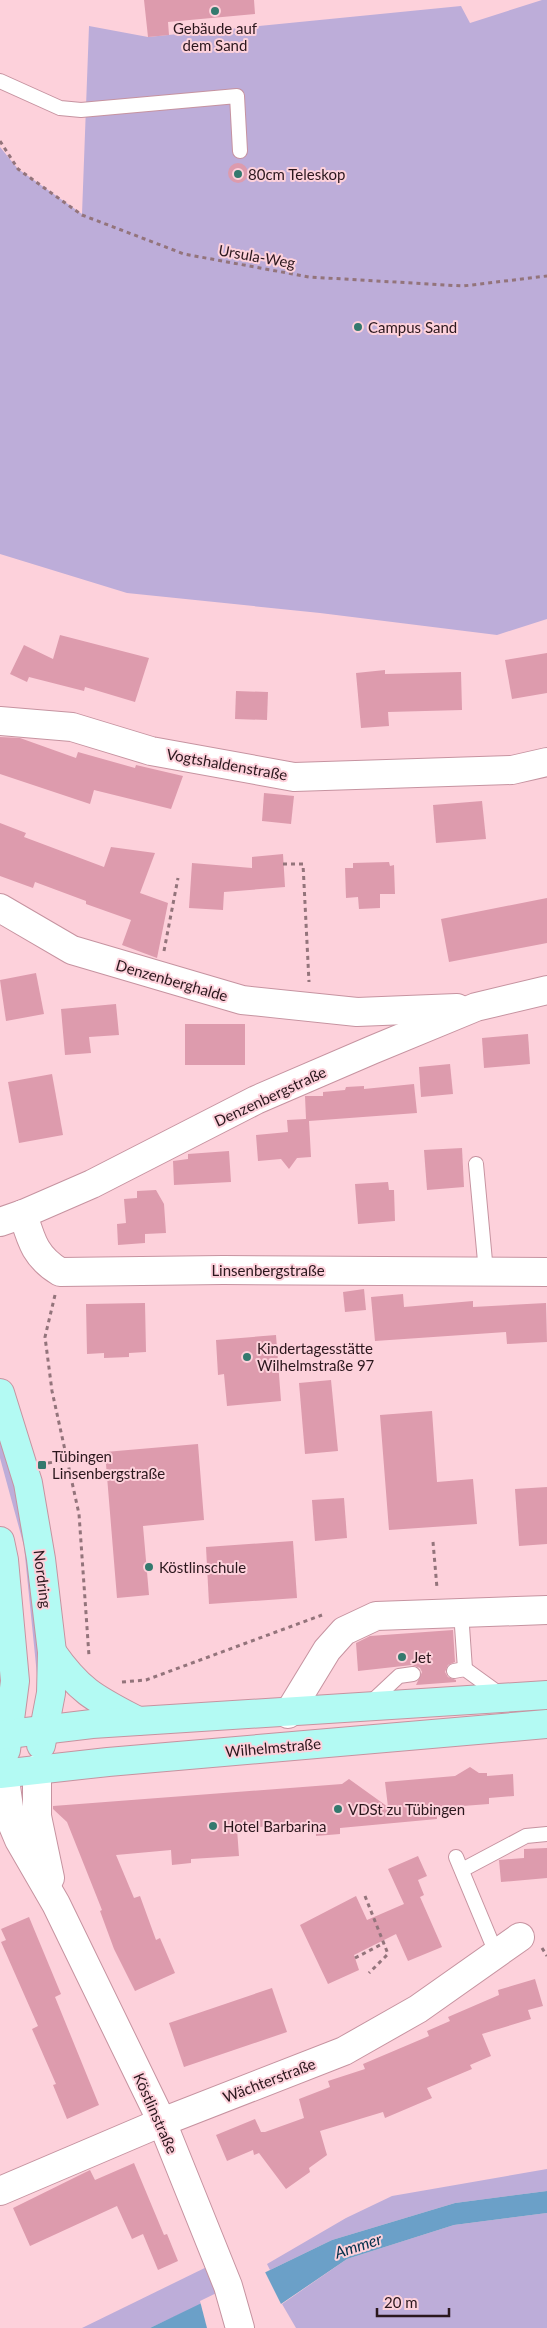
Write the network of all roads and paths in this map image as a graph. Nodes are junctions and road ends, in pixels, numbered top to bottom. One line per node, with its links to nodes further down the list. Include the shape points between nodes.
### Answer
1 (0, 81): 3 (lane, via 60,108 81,110 237,96)
2 (0, 141): 4 (path, Ursula-Weg, via 18,169 82,215 184,254 309,277 463,286)
3 (240, 151)
4 (547, 276)
5 (0, 721): 6 (street, Vogtshaldenstraße, via 72,727 151,751 294,777 512,770)
6 (547, 762)
7 (283, 864): 12 (path, via 303,864)
8 (178, 878): 10 (path)
9 (0, 908): 12 (street, Denzenberghalde, via 72,950 242,1000)
10 (167, 932)
11 (547, 990): 13 (street, Denzenbergstraße)
12 (310, 1007): 14 (street, Denzenberghalde)
13 (476, 1007): 14 (street, Denzenberghalde); 15 (street, Denzenbergstraße)
14 (357, 1012): 15 (street)
15 (372, 1050): 17 (street, Denzenbergstraße, via 256,1100 92,1184)
16 (476, 1164): 19 (lane)
17 (11, 1218): 18 (street, via 45,1263)
18 (60, 1272): 19 (street, Linsenbergstraße); 22 (path, via 45,1336 52,1391)
19 (486, 1272): 20 (street, Linsenbergstraße)
20 (547, 1272)
21 (0, 1393): 30 (main road, Nordring, via 28,1483)
22 (67, 1460): 23 (path); 31 (path, via 79,1514)
23 (42, 1464)
24 (0, 1541): 29 (main road)
25 (433, 1542): 28 (path)
26 (547, 1610): 28 (street)
27 (330, 1612): 33 (path, via 146,1680)
28 (450, 1613): 35 (lane, via 459,1670); 37 (street, via 376,1616 344,1631 327,1650)
29 (6, 1634): 41 (main road, via 14,1681)
30 (52, 1652): 38 (main road, via 67,1674 89,1695); 40 (main road, Nordring, via 51,1693)
31 (89, 1660)
32 (414, 1674): 36 (lane, via 399,1676)
33 (120, 1682)
34 (547, 1696): 35 (main road)
35 (505, 1698): 36 (main road)
36 (365, 1708): 37 (main road)
37 (288, 1714): 38 (main road)
38 (138, 1721): 40 (main road)
39 (547, 1724): 42 (main road, Wilhelmstraße)
40 (44, 1729): 41 (main road); 42 (main road, Nordring)
41 (4, 1734): 43 (main road)
42 (37, 1769): 43 (main road, Wilhelmstraße); 46 (street, Köstlinstraße, via 37,1816)
43 (2, 1774): 46 (street, Köstlinstraße, via 11,1821)
44 (547, 1834): 49 (lane, via 526,1836 459,1863)
45 (365, 1896): 48 (path)
46 (56, 1904): 52 (street, Köstlinstraße)
47 (520, 1937): 49 (street, Wächterstraße)
48 (384, 1943): 50 (path); 51 (path, via 388,1954)
49 (496, 1954): 52 (street, Wächterstraße, via 418,2009 344,2051)
50 (355, 1958)
51 (369, 1973)
52 (162, 2122): 53 (street, Wächterstraße); 54 (street, Köstlinstraße, via 234,2303)
53 (0, 2191)
54 (240, 2328)

